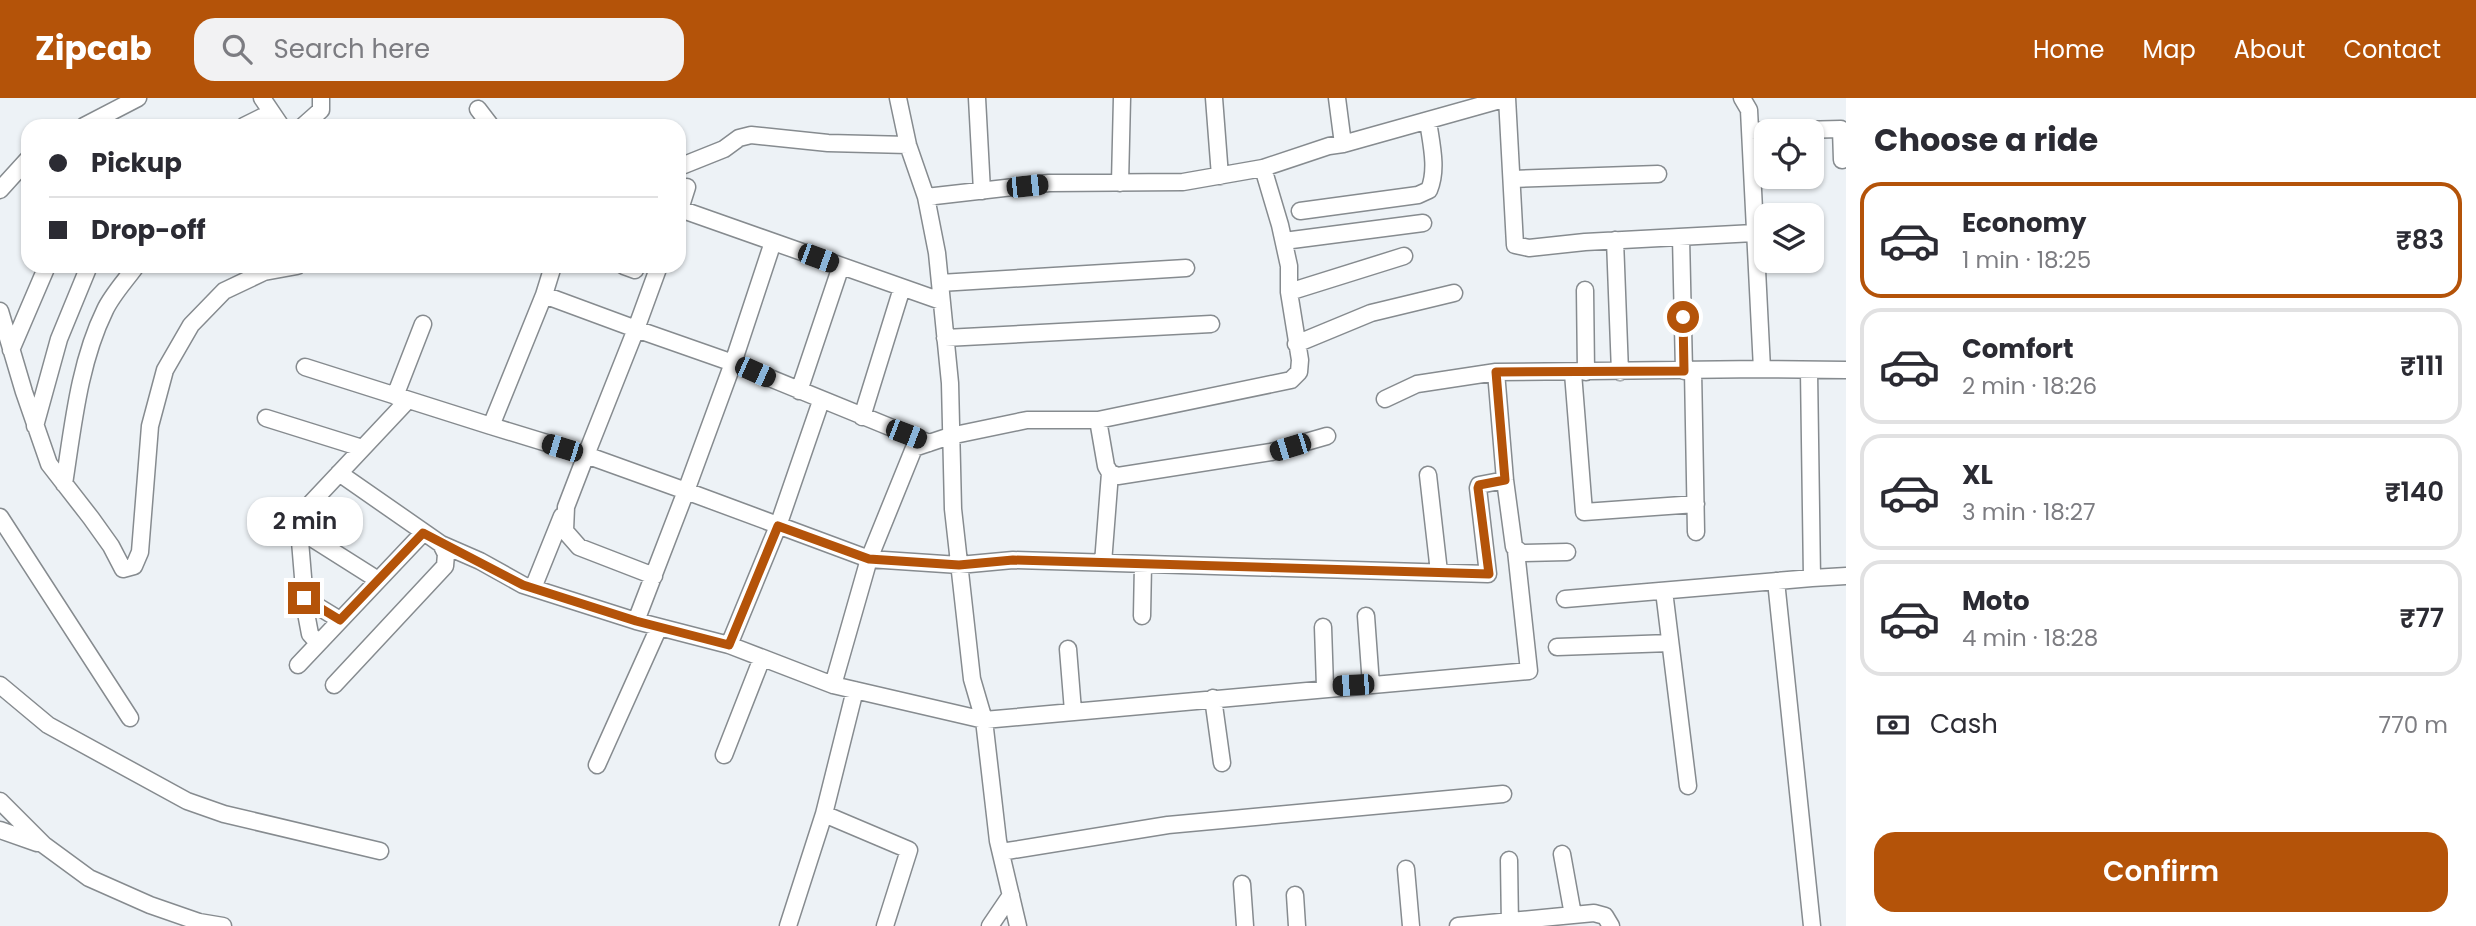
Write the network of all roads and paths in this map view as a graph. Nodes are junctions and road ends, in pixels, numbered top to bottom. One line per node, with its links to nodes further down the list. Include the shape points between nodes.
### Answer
1 (138, 98): 10 (street)
2 (321, 98): 16 (street, via 320,110)
3 (898, 98): 21 (street)
4 (977, 98): 33 (street)
5 (1122, 98): 29 (street)
6 (1214, 98): 27 (street)
7 (1337, 98): 20 (street)
8 (1507, 98): 11 (street); 28 (street)
9 (1742, 98): 19 (street, via 1749,110)
10 (120, 103): 14 (street)
11 (1478, 103): 18 (street)
12 (266, 105): 15 (street)
13 (478, 109): 17 (street)
14 (95, 119)
15 (251, 119)
16 (310, 119)
17 (486, 119)
18 (1429, 121): 20 (street); 35 (street, via 1433,170 1429,190)
19 (1750, 131): 22 (street, via 1841,129); 38 (street)
20 (1343, 144): 25 (street)
21 (908, 145): 23 (street, via 751,135); 34 (street)
22 (1842, 160)
23 (686, 164)
24 (21, 167): 31 (street)
25 (1263, 168): 27 (street); 41 (street)
26 (1658, 173): 28 (street)
27 (1220, 176): 29 (street)
28 (1511, 180): 40 (street, via 1515,246)
29 (1120, 183): 33 (street, via 1049,183)
30 (687, 187): 32 (street)
31 (0, 190)
32 (686, 190)
33 (982, 191): 34 (street)
34 (926, 197): 53 (street)
35 (1300, 211)
36 (686, 212): 42 (street)
37 (1423, 223): 41 (street)
38 (1754, 233): 39 (street)
39 (1681, 237): 40 (street); 70 (street)
40 (1615, 240): 74 (street)
41 (1284, 241): 56 (street)
42 (773, 242): 44 (street); 67 (street)
43 (1404, 256): 56 (street)
44 (841, 266): 54 (street); 76 (street)
45 (1186, 268): 53 (street)
46 (44, 273): 66 (street)
47 (86, 273): 83 (street, via 59,339)
48 (131, 273): 94 (street, via 97,328 81,381)
49 (262, 273): 94 (street, via 224,291 191,326 165,370 150,426 140,552 134,566 123,569)
50 (551, 273): 58 (street)
51 (656, 273): 63 (street)
52 (1756, 273): 69 (street)
53 (940, 283): 59 (street)
54 (902, 288): 59 (street); 80 (street)
55 (1585, 290): 75 (street)
56 (1289, 292): 65 (street)
57 (1454, 293): 65 (street, via 1371,313)
58 (544, 295): 63 (street); 84 (street)
59 (942, 301): 64 (street)
60 (0, 312): 66 (street)
61 (423, 324): 77 (street)
62 (1211, 324): 64 (street)
63 (636, 329): 67 (street); 89 (street)
64 (945, 338): 85 (street)
65 (1296, 344): 82 (street, via 1299,372 1291,380)
66 (11, 350): 83 (street)
67 (733, 363): 76 (street); 95 (street)
68 (305, 367): 77 (street)
69 (1762, 369): 70 (street); 72 (street)
70 (1689, 370): 74 (street); 96 (street)
71 (1846, 370): 72 (street)
72 (1809, 371): 113 (street)
73 (1496, 372): 75 (street); 78 (street, via 1417,384); 93 (street)
74 (1620, 372): 75 (street)
75 (1580, 373): 96 (street, via 1584,512)
76 (799, 391): 79 (street)
77 (401, 398): 84 (street); 88 (street)
78 (1385, 400)
79 (821, 401): 80 (street); 99 (street)
80 (862, 417): 87 (street)
81 (267, 418): 88 (street)
82 (1098, 420): 85 (street, via 1027,420); 91 (street)
83 (35, 426): 94 (street, via 49,464)
84 (491, 426): 89 (street)
85 (950, 436): 87 (street); 109 (street)
86 (1327, 436): 91 (street, via 1228,460 1118,476)
87 (929, 443): 106 (street, via 914,448)
88 (362, 448): 90 (street)
89 (586, 455): 95 (street); 97 (street)
90 (339, 473): 100 (street, via 298,517); 102 (street)
91 (1110, 473): 107 (street)
92 (1428, 475): 110 (street)
93 (1505, 480): 104 (street); 110 (street, via 1485,482 1478,488 1489,574)
94 (64, 484)
95 (686, 491): 99 (street); 111 (street)
96 (1696, 504): 101 (street)
97 (566, 507): 111 (street, via 565,531 579,547); 116 (street)
98 (0, 517): 141 (street)
99 (778, 526): 106 (street); 128 (street)
100 (299, 530): 114 (street); 118 (street)
101 (1696, 532)
102 (423, 533): 103 (street); 114 (street)
103 (442, 544): 116 (street); 134 (street, via 445,566)
104 (1516, 551): 105 (street); 136 (street, via 1529,671)
105 (1567, 552)
106 (869, 559): 109 (street); 135 (street)
107 (1103, 563): 108 (street); 109 (street, via 1013,560)
108 (1143, 564): 110 (street); 120 (street)
109 (959, 565): 142 (street, via 972,679)
110 (1439, 572)
111 (654, 576): 123 (street)
112 (1846, 576): 113 (street)
113 (1812, 578): 115 (street)
114 (377, 580): 122 (street)
115 (1776, 581): 117 (street); 172 (street)
116 (533, 588): 123 (street)
117 (1664, 591): 119 (street); 127 (street)
118 (304, 598): 122 (street); 126 (street, via 310,634)
119 (1565, 599)
120 (1142, 616)
121 (1366, 616): 136 (street)
122 (340, 620): 126 (street)
123 (636, 621): 124 (street)
124 (659, 627): 128 (street); 145 (street)
125 (1323, 627): 137 (street)
126 (318, 643): 132 (street)
127 (1670, 643): 129 (street); 146 (street)
128 (729, 645): 131 (street)
129 (1557, 647)
130 (1068, 649): 140 (street)
131 (762, 658): 135 (street); 143 (street)
132 (298, 665)
133 (0, 685): 152 (street, via 48,725 187,801)
134 (334, 685)
135 (833, 685): 138 (street)
136 (1371, 685): 137 (street)
137 (1325, 687): 139 (street)
138 (855, 690): 142 (street); 149 (street)
139 (1213, 698): 140 (street); 144 (street)
140 (1073, 711): 142 (street)
141 (130, 718)
142 (984, 720): 153 (street)
143 (724, 755)
144 (1222, 763)
145 (597, 765)
146 (1688, 786)
147 (1503, 794): 153 (street, via 1168,825)
148 (0, 801): 151 (street)
149 (824, 814): 163 (street); 164 (street, via 909,850)
150 (0, 830): 151 (street)
151 (44, 845): 162 (street, via 89,878 150,905)
152 (380, 851)
153 (1001, 852): 158 (street)
154 (1562, 854): 160 (street)
155 (1509, 860): 161 (street)
156 (1406, 869): 169 (street)
157 (1242, 884): 167 (street)
158 (1011, 895): 165 (street); 166 (street)
159 (1295, 895): 168 (street)
160 (1573, 915): 161 (street); 171 (street, via 1605,916)
161 (1509, 924): 170 (street)
162 (223, 926)
163 (788, 926)
164 (885, 926)
165 (990, 926)
166 (1018, 926)
167 (1245, 926)
168 (1297, 926)
169 (1411, 926)
170 (1458, 926)
171 (1611, 926)
172 (1812, 926)

